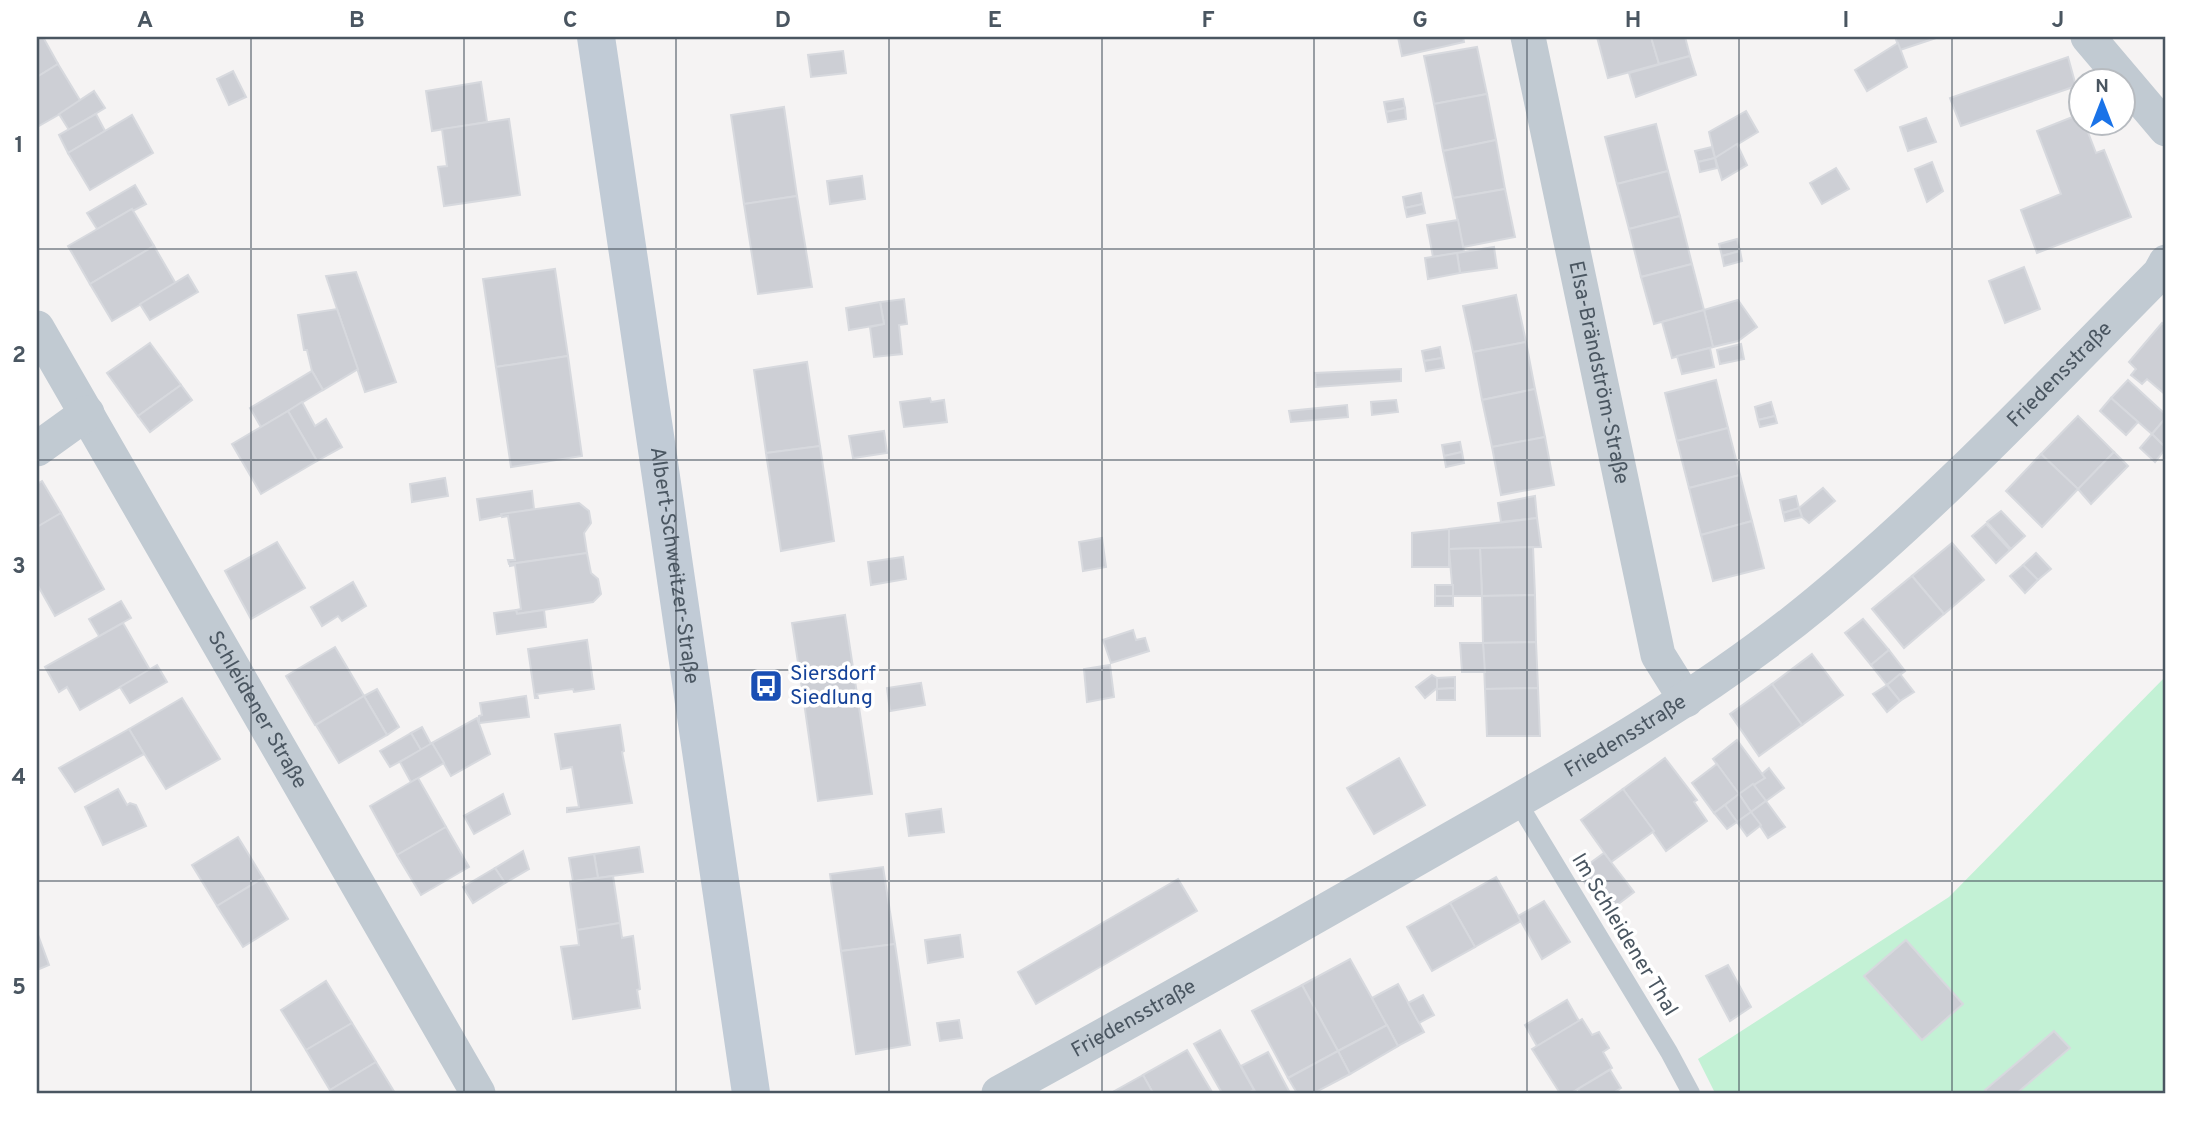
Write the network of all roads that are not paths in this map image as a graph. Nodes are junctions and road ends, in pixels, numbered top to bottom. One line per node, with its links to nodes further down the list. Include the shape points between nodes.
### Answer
1 (596, 37): 12 (main road, Albert-Schweitzer-Straße)
2 (1528, 37): 9 (street, Elsa-Brändström-Straße, via 1658,655)
3 (2088, 37): 4 (street)
4 (2166, 130)
5 (2166, 262): 9 (street, Friedensstraße, via 1940,495 1817,603)
6 (37, 328): 7 (street, Schleidener Straße)
7 (87, 414): 8 (street); 11 (street, Schleidener Straße)
8 (37, 449)
9 (1686, 701): 10 (street, Friedensstraße)
10 (1517, 801): 13 (street, Friedensstraße); 14 (lane, Im Schleidener Thal)
11 (478, 1093)
12 (751, 1093)
13 (999, 1093)
14 (1691, 1093)

